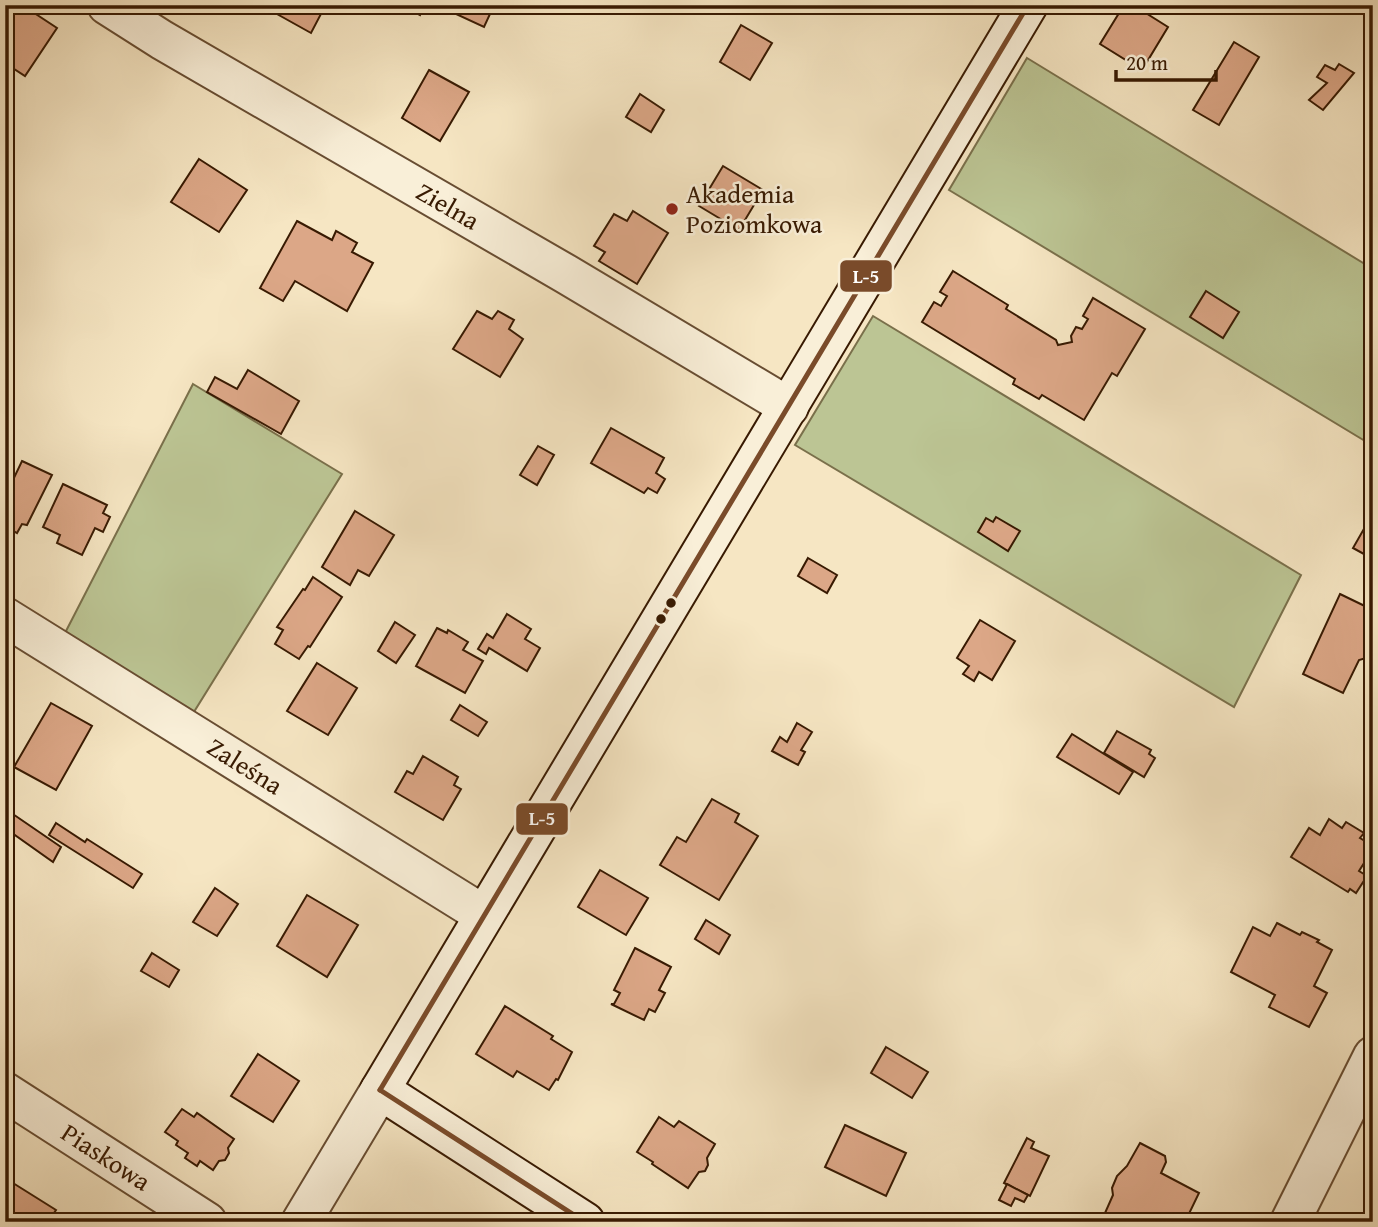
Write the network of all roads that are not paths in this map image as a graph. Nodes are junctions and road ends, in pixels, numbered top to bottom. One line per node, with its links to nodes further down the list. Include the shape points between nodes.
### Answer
1 (107, 5): 3 (street, Zielna)
2 (1028, 5): 3 (street)
3 (789, 407): 5 (street)
4 (5, 617): 5 (street, Zaleśna)
5 (484, 915): 7 (street)
6 (1373, 1056): 12 (street)
7 (380, 1090): 10 (street); 11 (street)
8 (5, 1092): 9 (street, Piaskowa)
9 (207, 1222)
10 (301, 1222)
11 (585, 1222)
12 (1290, 1222)

